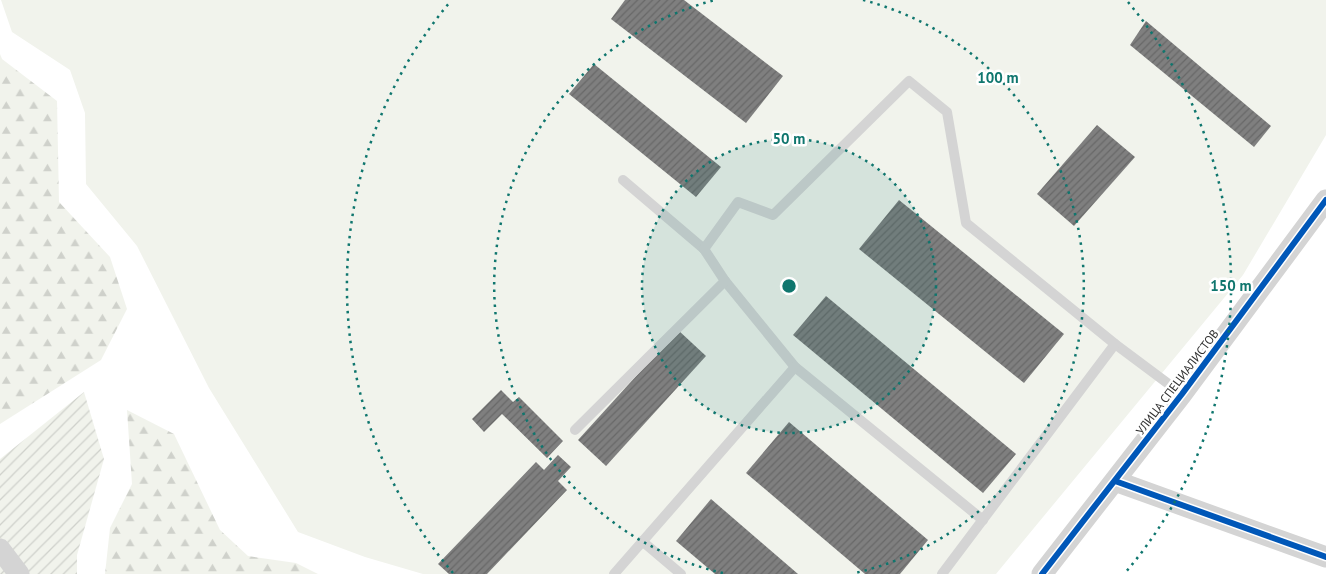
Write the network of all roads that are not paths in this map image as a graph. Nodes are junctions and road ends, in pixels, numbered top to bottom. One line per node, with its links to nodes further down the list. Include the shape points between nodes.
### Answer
1 (623, 180): 3 (lane)
2 (1326, 200): 7 (street, УЛИЦА СПЕЦИАЛИСТОВ)
3 (704, 249): 4 (lane); 5 (lane, via 738,202 773,215 909,80 947,112 966,223)
4 (725, 281): 6 (lane); 8 (lane)
5 (1116, 344): 7 (lane); 10 (lane)
6 (795, 367): 10 (lane); 11 (lane)
7 (1182, 394): 9 (street, УЛИЦА СПЕЦИАЛИСТОВ)
8 (575, 430)
9 (1114, 481): 13 (street); 18 (street, УЛИЦА СПЕЦИАЛИСТОВ)
10 (983, 520): 17 (lane)
11 (642, 541): 15 (lane); 16 (lane)
12 (0, 549): 14 (street)
13 (1326, 557)
14 (19, 574)
15 (614, 574)
16 (681, 574)
17 (942, 574)
18 (1042, 574)

